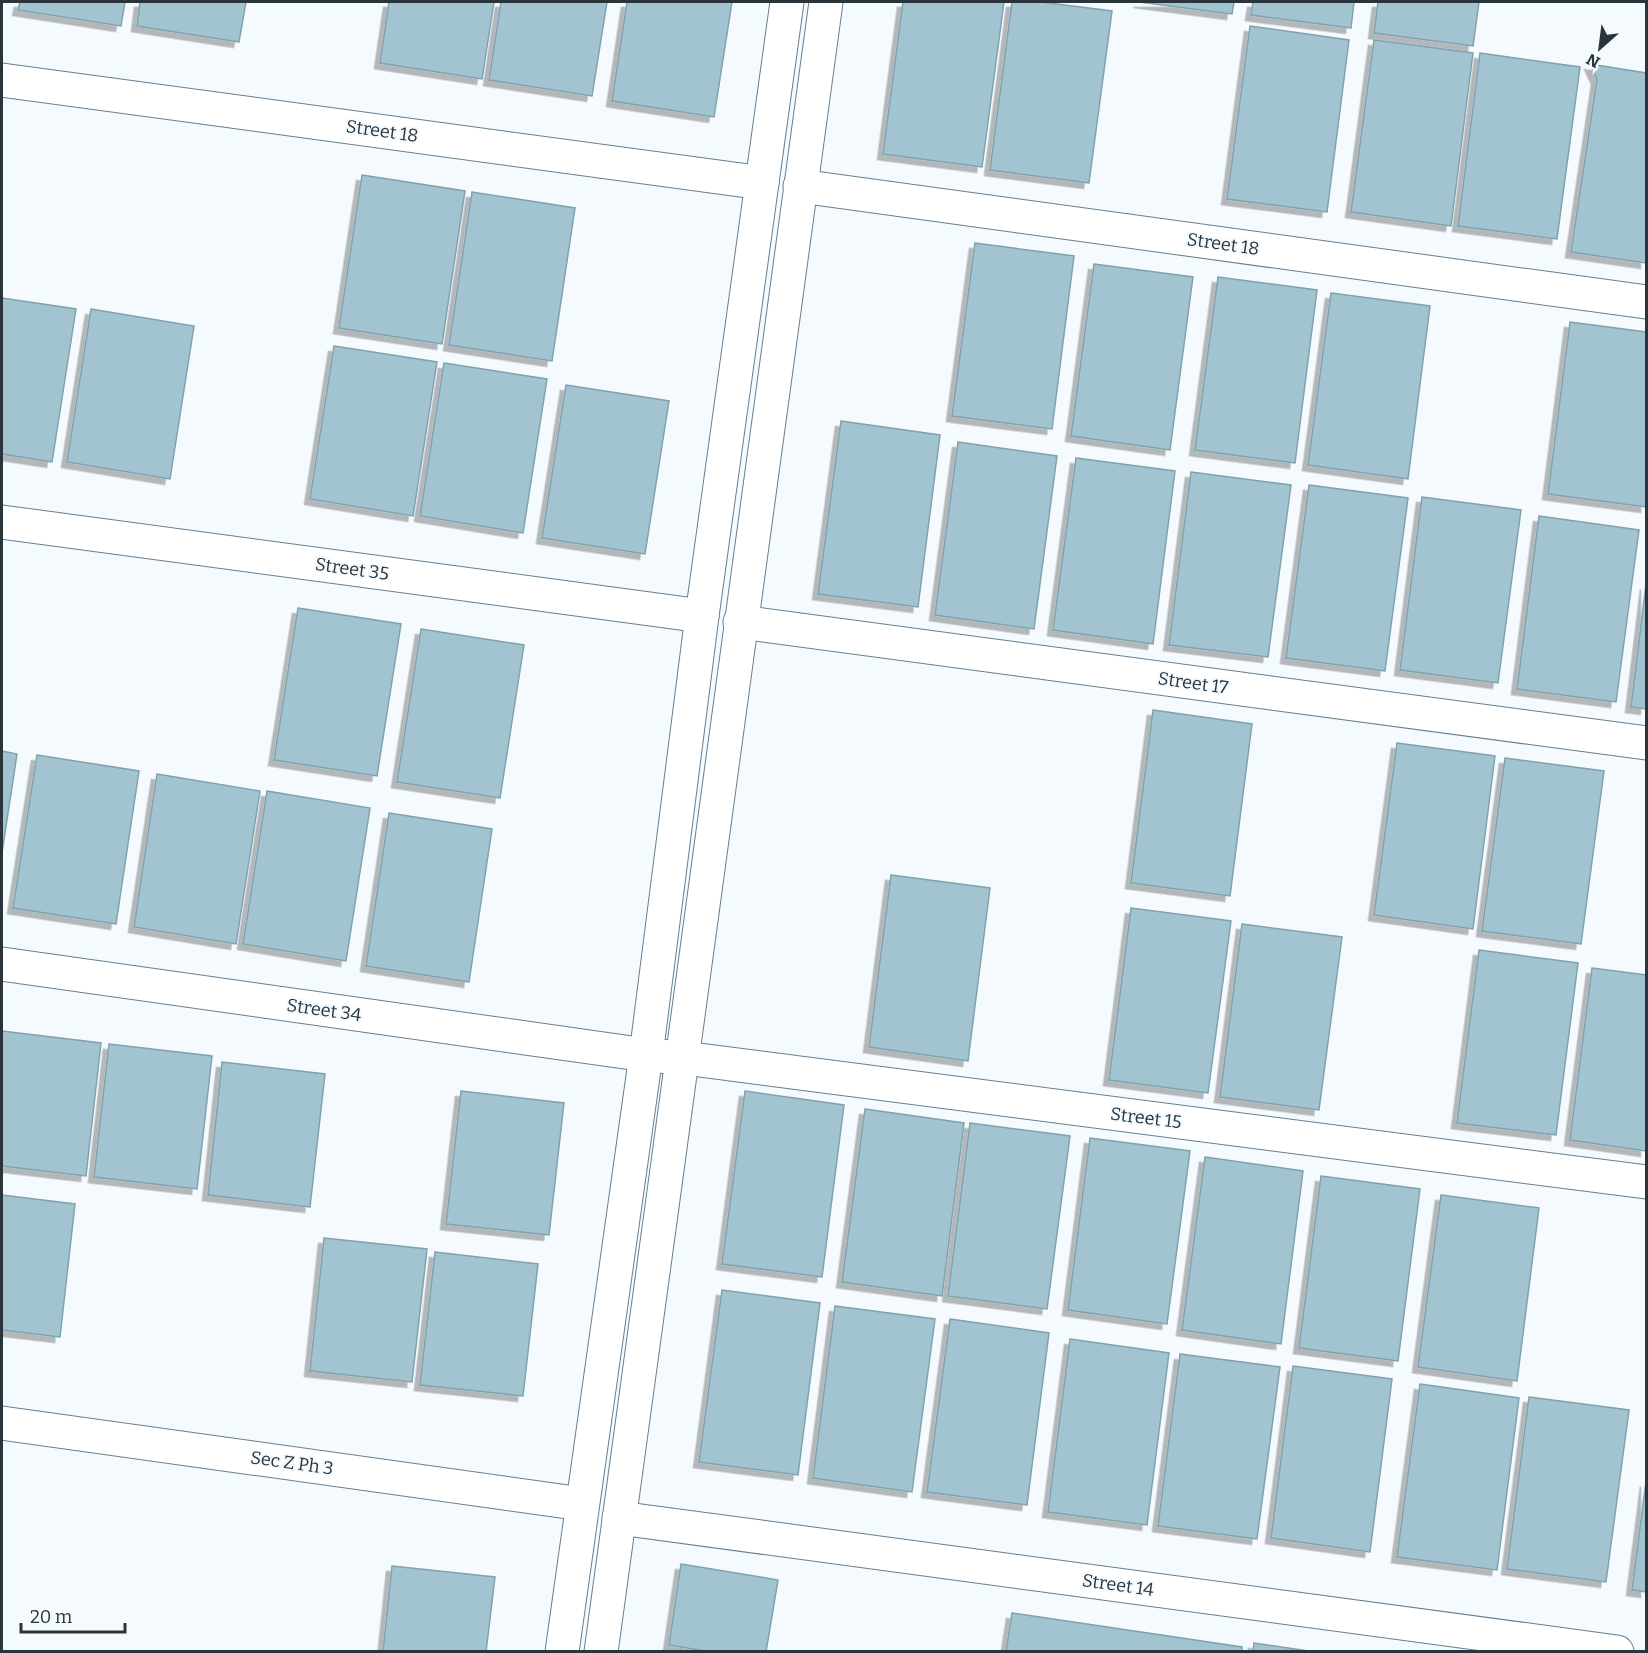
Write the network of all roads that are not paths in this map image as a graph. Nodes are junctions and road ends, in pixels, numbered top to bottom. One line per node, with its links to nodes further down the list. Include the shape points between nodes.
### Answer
1 (787, 2): 4 (street)
2 (826, 2): 5 (street)
3 (2, 80): 4 (street, Street 18)
4 (762, 183): 8 (street)
5 (800, 186): 6 (street, Street 18); 9 (street)
6 (1647, 302)
7 (2, 522): 8 (street, Street 35)
8 (702, 616): 12 (street)
9 (740, 622): 10 (street, Street 17); 13 (street)
10 (1647, 743)
11 (2, 964): 12 (street, Street 34)
12 (646, 1055): 13 (street, Street 15); 16 (street)
13 (684, 1058): 14 (street, Street 15); 17 (street)
14 (1647, 1182)
15 (2, 1423): 16 (street, Sec Z Ph 3)
16 (582, 1504): 18 (street)
17 (619, 1518): 19 (street); 20 (street, Street 14)
18 (562, 1652)
19 (601, 1652)
20 (1617, 1652)

